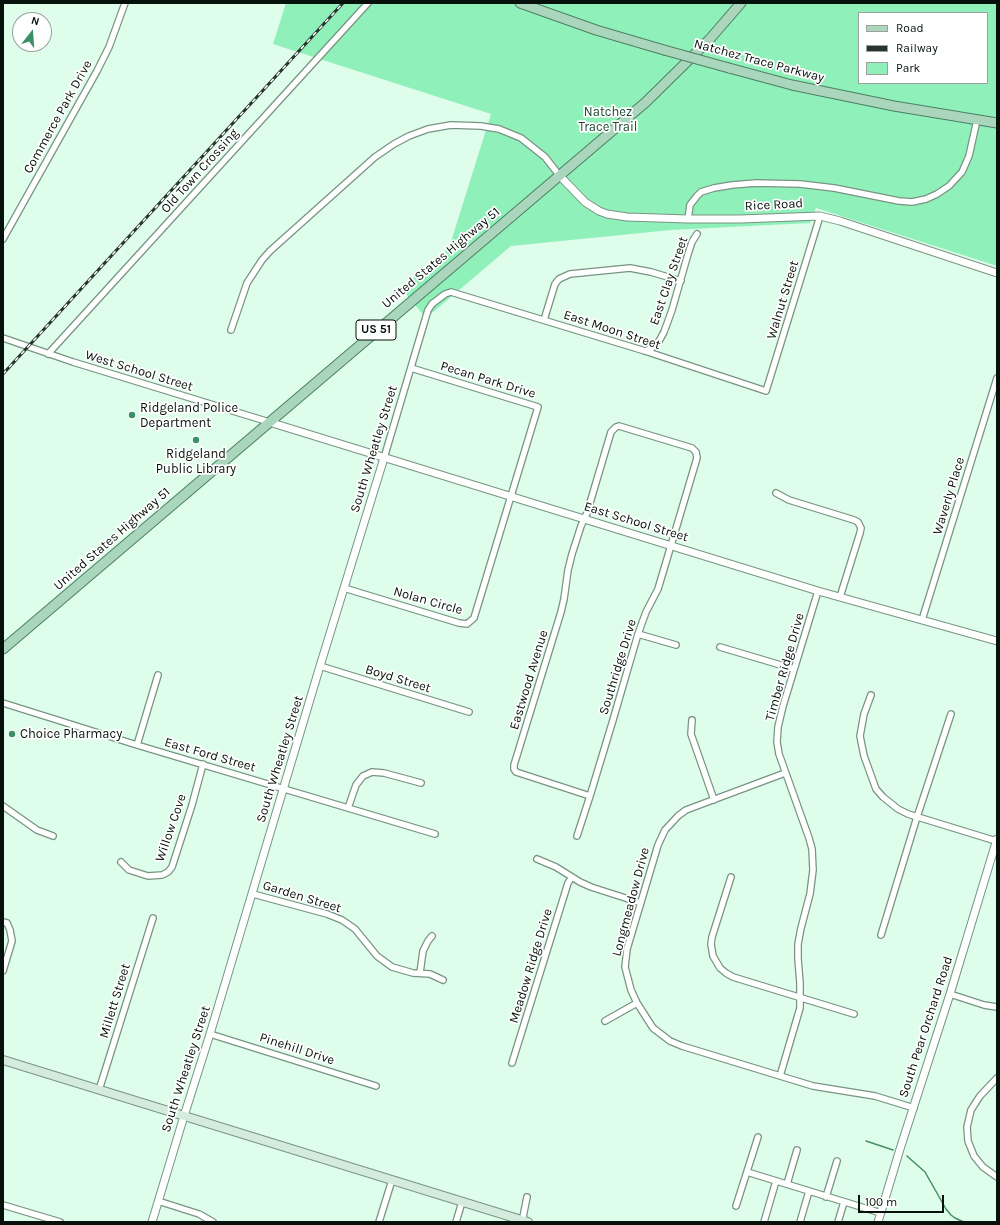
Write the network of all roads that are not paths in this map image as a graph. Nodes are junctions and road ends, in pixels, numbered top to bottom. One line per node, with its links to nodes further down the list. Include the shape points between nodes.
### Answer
1 (125, 3): 11 (street, Commerce Park Drive, via 97,71)
2 (368, 3): 19 (street, Old Town Crossing)
3 (520, 3): 5 (main road, Natchez Trace Parkway, bridge, via 596,30 792,85)
4 (741, 3): 7 (main road, United States Highway 51 / US 51, via 709,40 656,92)
5 (977, 120): 6 (main road, Natchez Trace Parkway); 9 (street, via 969,156 962,172 949,186 926,199 899,201 800,184 732,185 701,192 690,205)
6 (997, 123)
7 (559, 175): 9 (street, Rice Road, via 585,202 607,214); 16 (street, via 545,157 521,138 499,129 451,125 409,136 375,157 270,251 247,283); 23 (main road, United States Highway 51 / US 51)
8 (820, 216): 9 (street, Rice Road); 12 (street, Rice Road); 22 (street, Walnut Street)
9 (688, 219)
10 (697, 234): 13 (street, East Clay Street, via 692,242)
11 (3, 239)
12 (997, 273)
13 (681, 281): 15 (street, via 630,268 570,274 558,279 555,284); 18 (street, East Clay Street, via 664,332 659,341)
14 (451, 292): 15 (street, East Moon Street); 20 (street, South Wheatley Street, via 432,304 428,310)
15 (544, 320): 18 (street, East Moon Street)
16 (231, 330)
17 (3, 338): 19 (street, West School Street)
18 (645, 352): 22 (street, East Moon Street)
19 (48, 354): 23 (street, West School Street)
20 (411, 368): 24 (street, South Wheatley Street); 26 (street, Pecan Park Drive, via 538,407)
21 (997, 378): 32 (street, Waverly Place)
22 (766, 391)
23 (269, 422): 24 (street, East School Street); 37 (main road, United States Highway 51 / US 51)
24 (384, 458): 26 (street, East School Street); 29 (street, South Wheatley Street)
25 (776, 494): 31 (street, via 858,522 860,533)
26 (510, 496): 27 (street, East School Street); 29 (street, Nolan Circle, via 474,618 467,624)
27 (584, 519): 28 (street, East School Street); 28 (street, Southridge Drive, via 611,432 616,427 692,448 697,458); 51 (street, Eastwood Avenue, via 572,554 561,612 514,769 516,772)
28 (671, 546): 30 (street, East School Street); 33 (street, Southridge Drive, via 658,590)
29 (344, 588): 38 (street, South Wheatley Street)
30 (818, 591): 31 (street, East School Street); 39 (street, Timber Ridge Drive)
31 (840, 597): 32 (street, East School Street)
32 (922, 620): 34 (street, East School Street)
33 (638, 634): 35 (street); 51 (street, Southridge Drive)
34 (997, 641)
35 (676, 645)
36 (720, 647): 39 (street)
37 (3, 649)
38 (320, 666): 43 (street, Boyd Street); 50 (street, South Wheatley Street)
39 (794, 669): 48 (street, Timber Ridge Drive, via 778,727 779,754)
40 (158, 675): 46 (street)
41 (870, 695): 55 (street, via 860,736 876,789 898,809)
42 (3, 703): 46 (street, East Ford Street)
43 (469, 712)
44 (951, 714): 55 (street)
45 (692, 720): 52 (street, via 692,734)
46 (137, 745): 47 (street, East Ford Street)
47 (203, 764): 50 (street, East Ford Street); 61 (street, Willow Cove, via 172,867 168,872 148,876 129,870)
48 (785, 773): 52 (street, Longmeadow Drive); 74 (street, Timber Ridge Drive, via 809,838 813,861 812,884 798,944)
49 (421, 783): 54 (street, via 372,772 363,776 356,785)
50 (283, 788): 54 (street, East Ford Street); 64 (street, South Wheatley Street)
51 (590, 796): 58 (street)
52 (714, 800): 65 (street, Longmeadow Drive, via 682,813 665,830)
53 (3, 806): 57 (street, via 37,830)
54 (348, 808): 56 (street, East Ford Street)
55 (917, 817): 59 (street); 68 (street)
56 (435, 834)
57 (53, 836)
58 (577, 836)
59 (997, 840): 73 (street, South Pear Orchard Road)
60 (537, 859): 62 (street)
61 (121, 862)
62 (572, 877): 65 (street, via 595,889); 81 (street, Meadow Ridge Drive)
63 (731, 877): 74 (street, via 712,937 712,951 716,963 733,976)
64 (253, 894): 71 (street, Garden Street, via 342,920 355,929 377,956 392,967); 79 (street, South Wheatley Street)
65 (641, 903): 75 (street, Longmeadow Drive, via 625,958 627,978)
66 (153, 918): 85 (street, Millett Street)
67 (3, 922): 70 (street, via 7,923 12,941)
68 (881, 935)
69 (432, 936): 71 (street, via 423,951)
70 (3, 971)
71 (420, 973): 72 (street, Garden Street)
72 (443, 980)
73 (950, 994): 76 (street); 86 (street, South Pear Orchard Road)
74 (801, 998): 77 (street); 82 (street, Timber Ridge Drive)
75 (637, 1003): 78 (street); 82 (street, Longmeadow Drive, via 653,1028 670,1041)
76 (997, 1007)
77 (854, 1014)
78 (605, 1021)
79 (210, 1034): 84 (street, Pinehill Drive); 87 (street, South Wheatley Street)
80 (3, 1060): 85 (main road)
81 (512, 1063)
82 (780, 1076): 86 (street, Longmeadow Drive, via 813,1086 875,1096)
83 (997, 1078): 92 (street, via 971,1110 967,1127 968,1141 974,1156 983,1167)
84 (376, 1086)
85 (99, 1090): 87 (main road)
86 (914, 1108): 104 (street, South Pear Orchard Road)
87 (184, 1116): 93 (main road); 99 (street, South Wheatley Street)
88 (758, 1137): 91 (street)
89 (797, 1150): 95 (street)
90 (837, 1161): 98 (street)
91 (747, 1172): 94 (street); 103 (street)
92 (997, 1176)
93 (392, 1180): 100 (main road); 108 (street)
94 (776, 1181): 95 (street); 111 (street)
95 (787, 1184): 96 (street)
96 (809, 1191): 98 (street); 112 (street)
97 (527, 1197): 110 (street)
98 (826, 1197): 101 (street)
99 (158, 1201): 106 (street, South Wheatley Street); 107 (street, via 199,1214)
100 (462, 1202): 109 (street); 110 (main road)
101 (844, 1202): 104 (street); 113 (street)
102 (3, 1205): 105 (street)
103 (736, 1206)
104 (881, 1214): 114 (street, South Pear Orchard Road)
105 (60, 1222)
106 (152, 1222)
107 (213, 1222)
108 (379, 1222)
109 (456, 1222)
110 (524, 1222)
111 (764, 1222)
112 (800, 1222)
113 (838, 1222)
114 (878, 1222)

